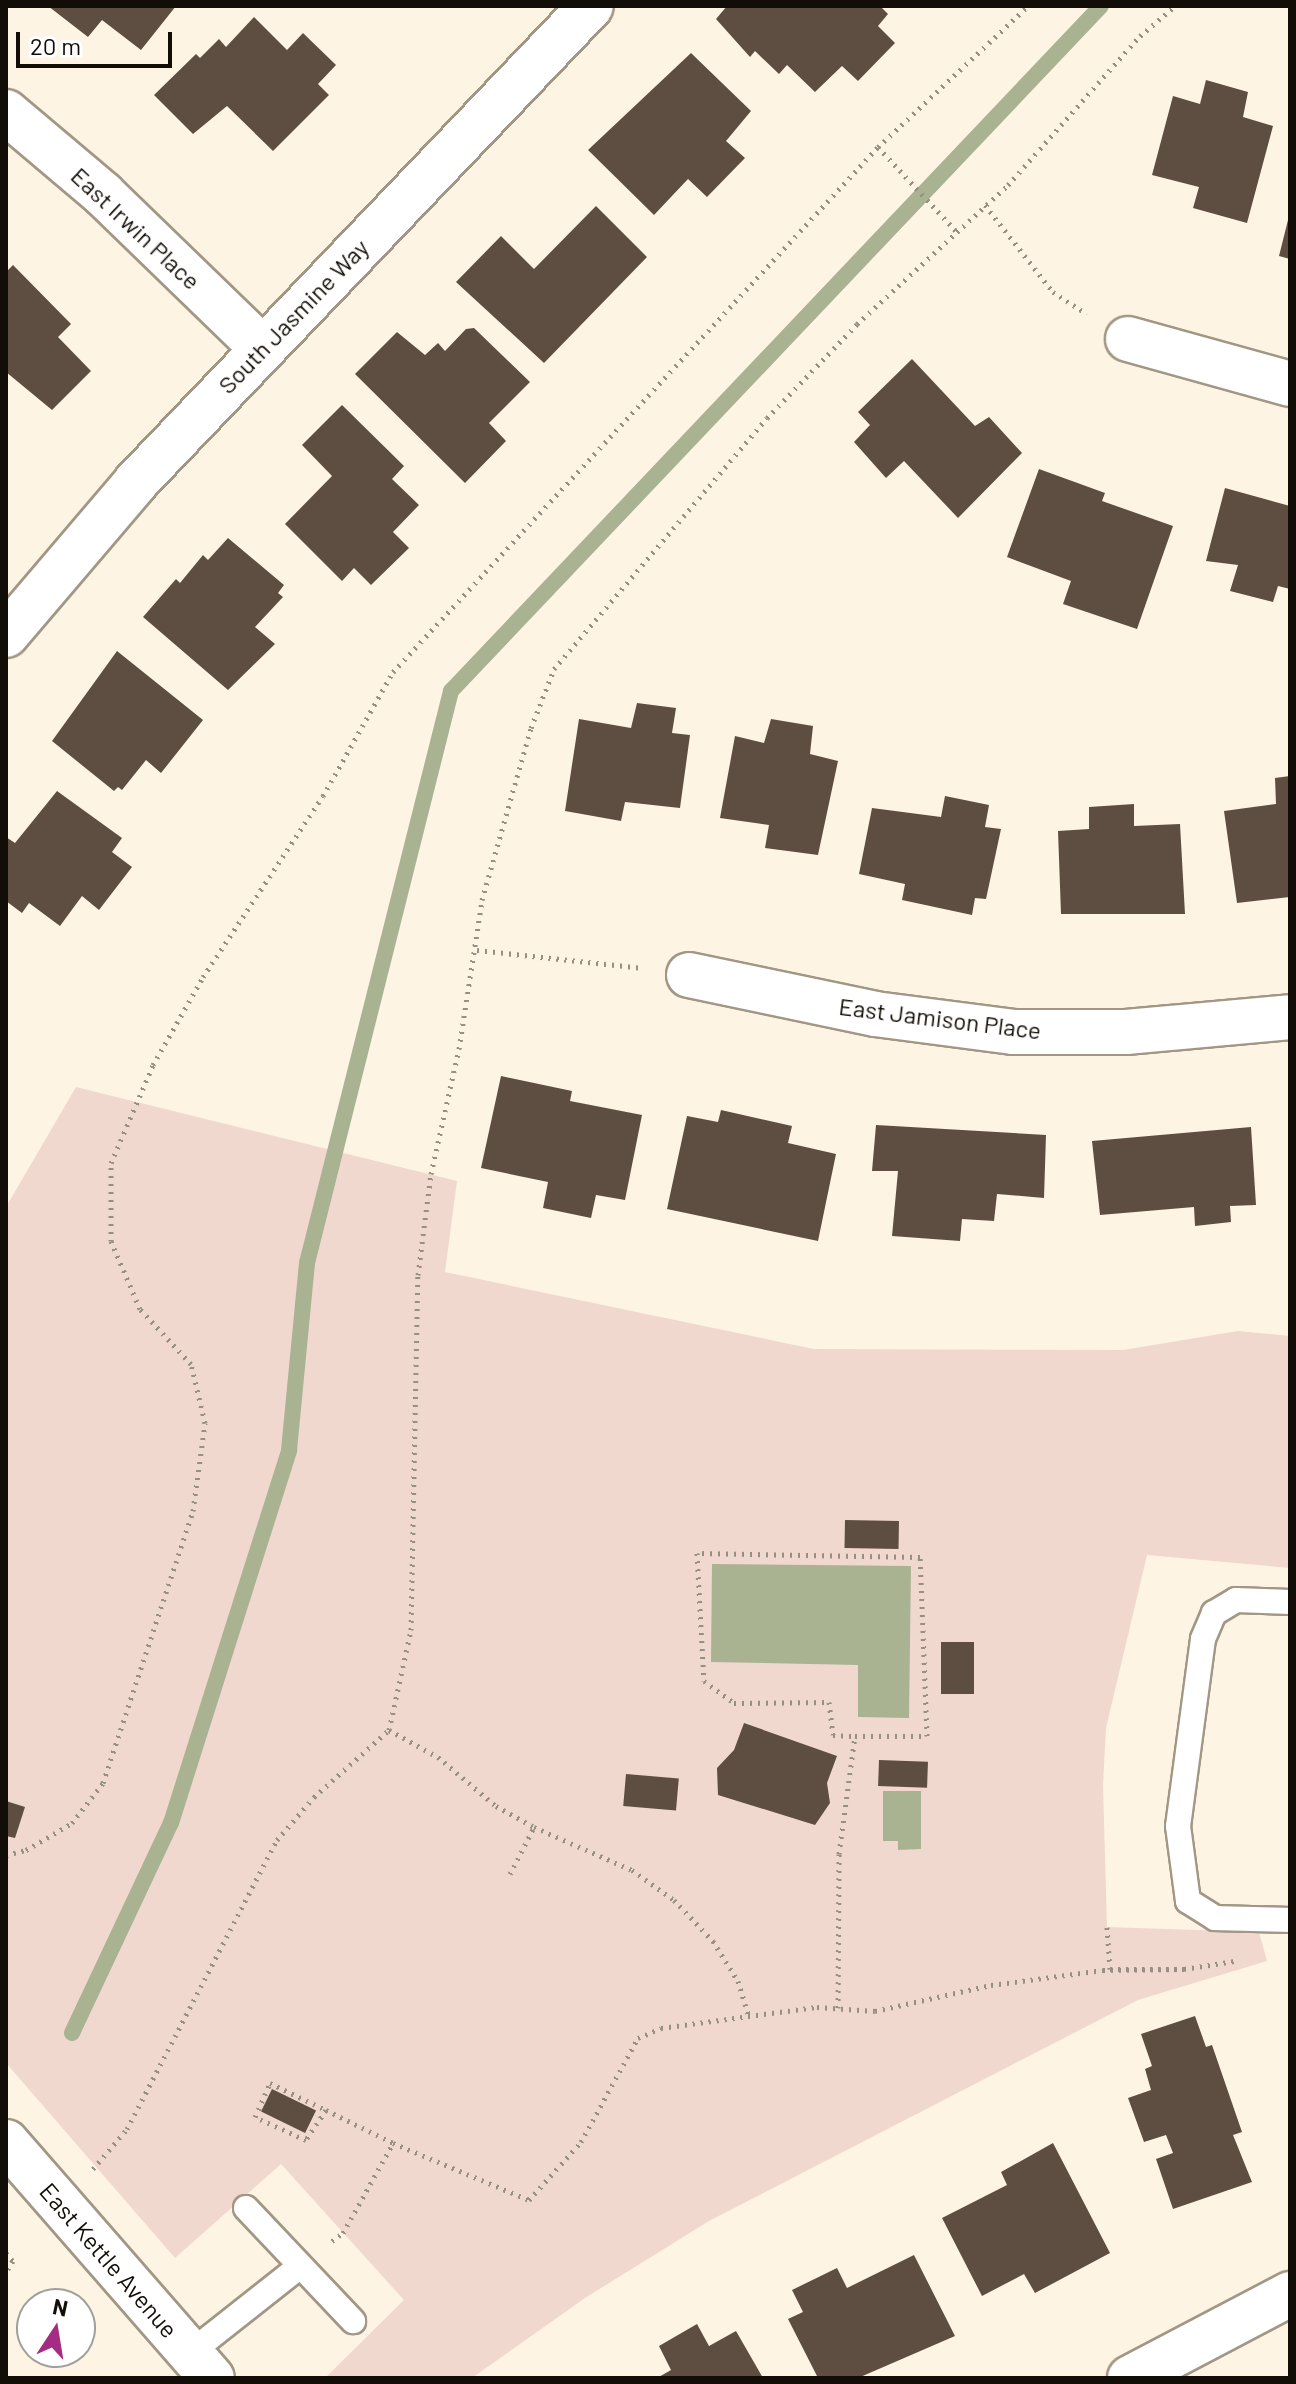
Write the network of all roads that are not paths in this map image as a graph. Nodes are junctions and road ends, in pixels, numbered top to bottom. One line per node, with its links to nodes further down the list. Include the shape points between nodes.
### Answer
1 (591, 6): 4 (street, South Jasmine Way)
2 (6, 112): 4 (street, East Irwin Place, via 103,194)
3 (1128, 339): 5 (street)
4 (262, 348): 6 (street, South Jasmine Way, via 136,482)
5 (1290, 384)
6 (6, 635)
7 (689, 975): 8 (street, East Jamison Place, via 875,1014 1013,1032 1142,1031)
8 (1290, 1017)
9 (1290, 1602): 10 (lane, via 1236,1600 1214,1613 1203,1639 1178,1826 1188,1901 1215,1918)
10 (1290, 1920)
11 (6, 2142): 16 (street, East Kettle Avenue)
12 (246, 2208): 13 (lane)
13 (300, 2266): 15 (lane); 16 (lane)
14 (1290, 2294): 17 (street)
15 (353, 2321)
16 (201, 2366)
17 (1139, 2376)

